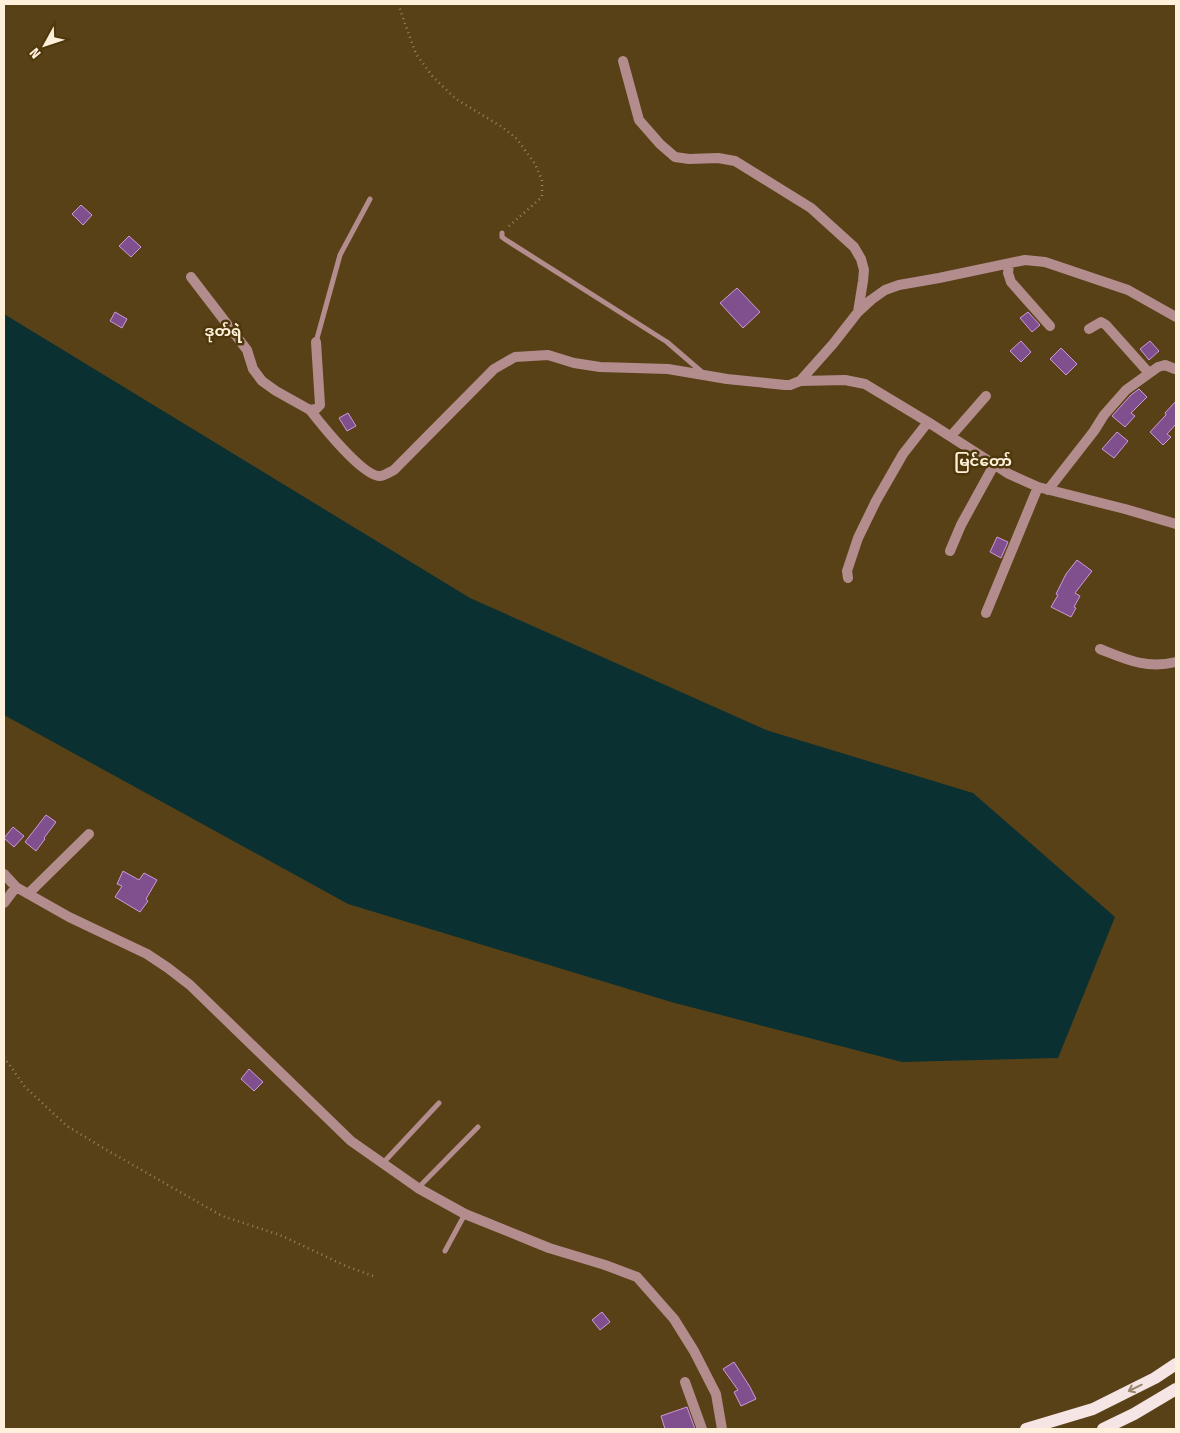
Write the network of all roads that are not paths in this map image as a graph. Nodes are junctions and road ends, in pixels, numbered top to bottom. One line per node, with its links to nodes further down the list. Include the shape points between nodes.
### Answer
1 (623, 61): 6 (street, via 639,120 675,157 736,160 811,208 854,247 864,270)
2 (370, 199): 10 (lane, via 340,255)
3 (502, 233): 13 (lane, via 506,240 667,342)
4 (1010, 264): 6 (street, via 899,285 884,290); 7 (street, via 1025,260 1045,262 1128,290); 8 (street, via 1011,282)
5 (191, 277): 16 (street, via 247,350 262,381)
6 (858, 312): 14 (street)
7 (1176, 317)
8 (1050, 326)
9 (1089, 329): 12 (street, via 1101,322 1106,325)
10 (316, 342): 16 (street, via 320,405)
11 (1175, 369): 12 (street, via 1165,365)
12 (1149, 373): 20 (street, via 1126,390)
13 (708, 376): 14 (street, via 785,385); 16 (street, via 668,369 600,368 548,355 515,357 494,369 394,470 381,477 352,458)
14 (800, 381): 17 (street, via 845,380 865,384)
15 (986, 396): 18 (street)
16 (310, 410)
17 (928, 422): 18 (street); 23 (street, via 903,454 876,501 858,538)
18 (951, 436): 19 (street)
19 (994, 465): 20 (street); 22 (street)
20 (1043, 489): 21 (street); 24 (street)
21 (1176, 524)
22 (950, 551)
23 (848, 578)
24 (986, 613)
25 (1100, 649): 26 (street, via 1136,663 1162,665)
26 (1176, 662)
27 (89, 834): 30 (street)
28 (4, 874): 29 (street)
29 (16, 887): 30 (street); 31 (street)
30 (28, 894): 34 (street, via 147,954 168,968 190,985 351,1142)
31 (4, 903)
32 (439, 1103): 34 (lane)
33 (478, 1127): 35 (lane)
34 (382, 1164): 35 (street)
35 (418, 1188): 36 (street)
36 (465, 1214): 37 (lane); 42 (street, via 549,1248 637,1277 674,1319 694,1351 716,1394)
37 (444, 1251)
38 (1176, 1364): 43 (main road, one-way to 43, via 1092,1409)
39 (685, 1382): 41 (street)
40 (1176, 1389): 44 (main road)
41 (702, 1429)
42 (722, 1429)
43 (1026, 1429)
44 (1103, 1429)

